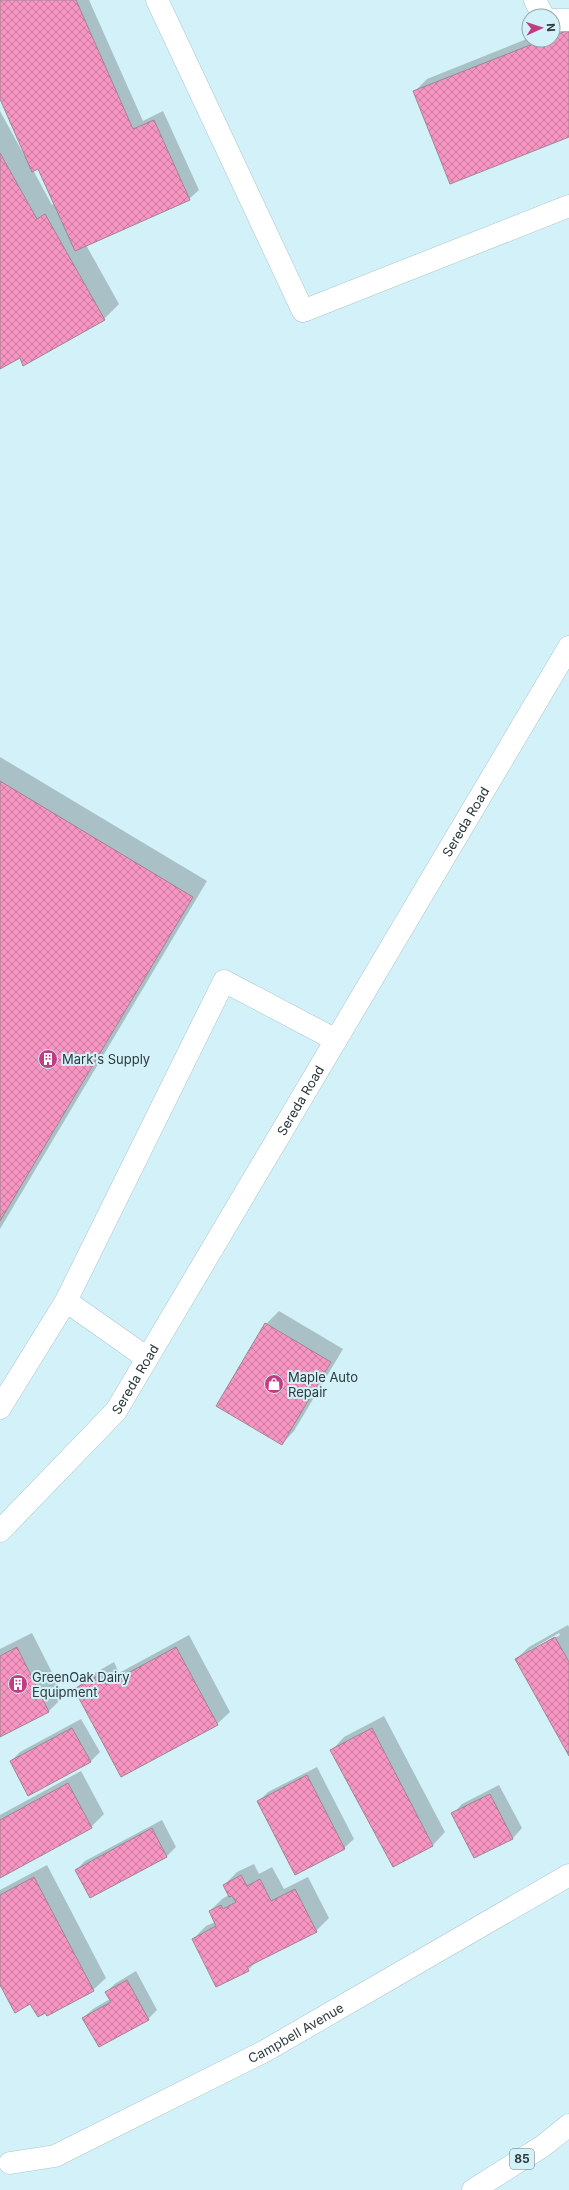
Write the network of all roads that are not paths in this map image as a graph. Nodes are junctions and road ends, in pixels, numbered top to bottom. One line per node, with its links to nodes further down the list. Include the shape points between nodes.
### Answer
1 (157, 0): 2 (main road, via 303,311)
2 (569, 206)
3 (569, 647): 4 (main road, Sereda Road)
4 (336, 1040): 5 (main road, via 224,981); 6 (main road, Sereda Road)
5 (66, 1302): 6 (main road); 7 (main road)
6 (147, 1358): 8 (main road, Sereda Road, via 116,1411)
7 (0, 1408)
8 (0, 1531)
9 (569, 1875): 11 (main road, Campbell Avenue, via 265,2051 55,2156)
10 (569, 2125): 12 (main road, 85, via 543,2146)
11 (3, 2163)
12 (473, 2190)

